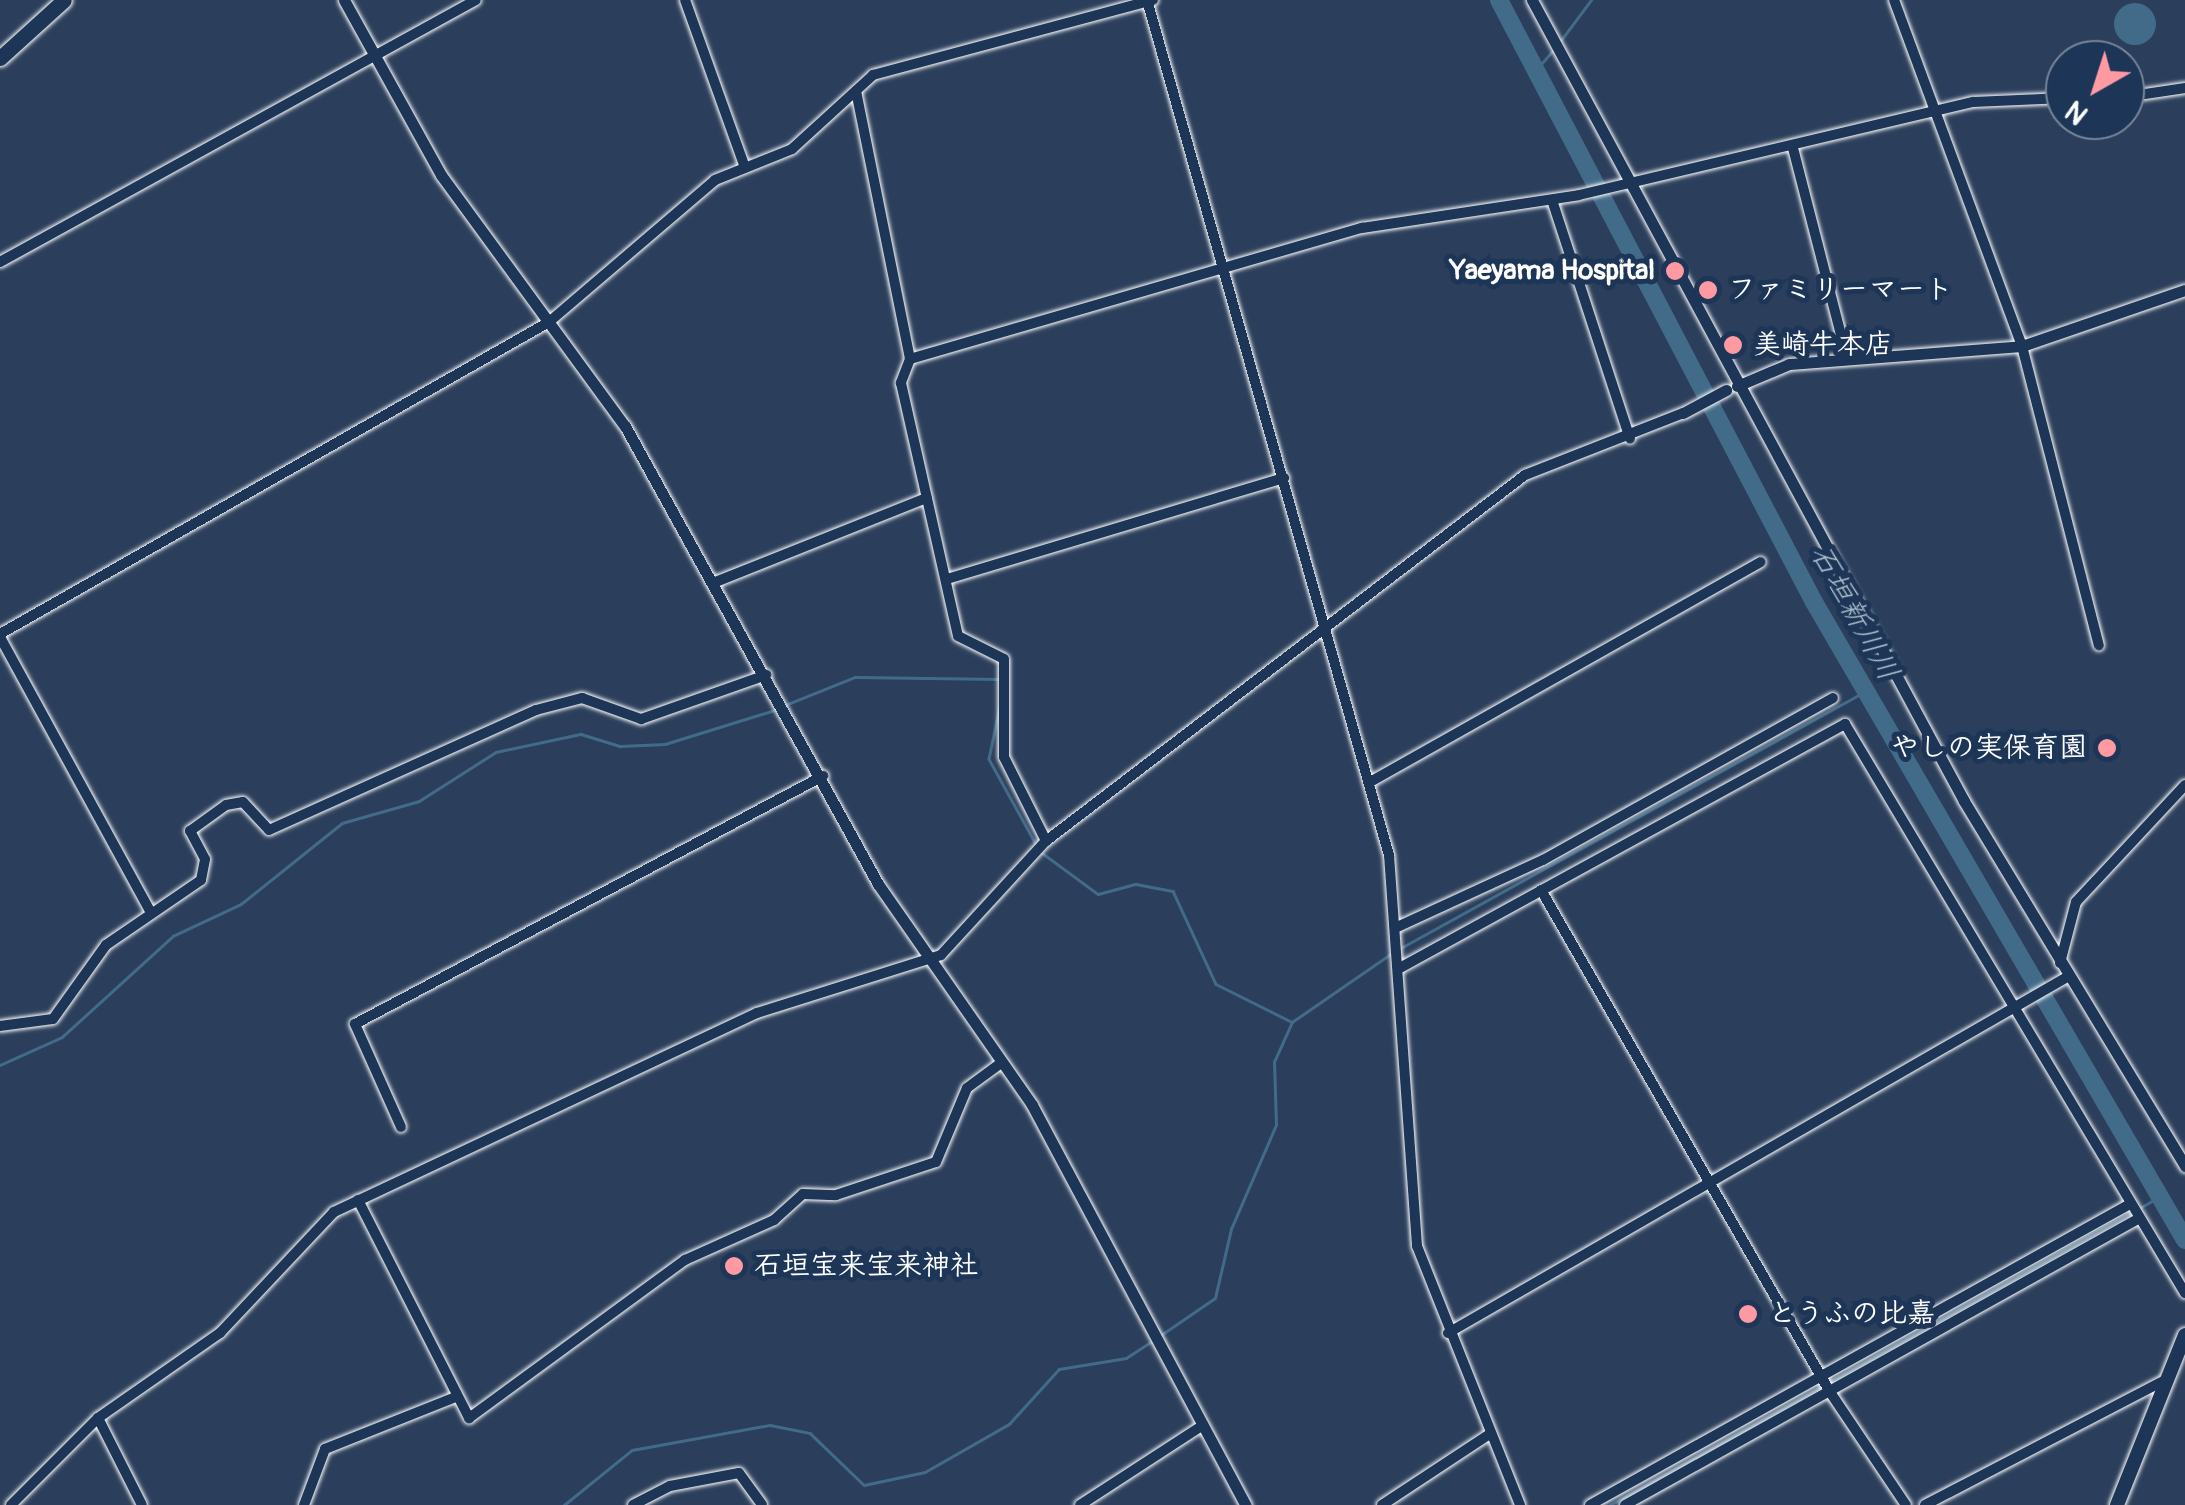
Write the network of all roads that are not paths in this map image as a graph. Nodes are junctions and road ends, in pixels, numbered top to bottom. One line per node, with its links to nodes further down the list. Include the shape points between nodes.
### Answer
1 (64, 0): 8 (main road)
2 (344, 0): 9 (street)
3 (476, 0): 9 (street)
4 (685, 0): 16 (street)
5 (1532, 0): 17 (street)
6 (1894, 0): 14 (street)
7 (1150, 1): 11 (street, via 893,66); 20 (street)
8 (0, 58)
9 (374, 58): 19 (street); 22 (street, via 441,176)
10 (2185, 88): 12 (street)
11 (856, 91): 16 (street, via 792,149); 24 (street)
12 (2145, 94)
13 (2045, 100): 14 (street)
14 (1936, 112): 15 (street); 23 (street)
15 (1792, 148): 17 (street); 25 (street)
16 (745, 168): 22 (street, via 715,180)
17 (1624, 185): 18 (street); 26 (street)
18 (1552, 200): 20 (street, via 1362,228); 28 (street)
19 (0, 262)
20 (1224, 272): 24 (street, via 1146,285); 29 (street)
21 (2185, 290): 23 (street)
22 (549, 322): 33 (street, via 625,426); 35 (street)
23 (2022, 346): 25 (street); 36 (street)
24 (910, 359): 30 (street, via 901,383)
25 (1847, 359): 26 (street, via 1788,364)
26 (1731, 388): 27 (street); 47 (street)
27 (1683, 413): 28 (street)
28 (1630, 439): 34 (street, via 1525,475)
29 (1284, 478): 32 (street); 34 (street)
30 (927, 498): 32 (street); 33 (street)
31 (1761, 562): 40 (street)
32 (947, 579): 42 (street, via 963,644 1004,659 1004,757)
33 (714, 583): 37 (street)
34 (1326, 626): 40 (street); 42 (street)
35 (0, 635): 44 (street)
36 (2099, 645)
37 (766, 675): 39 (street); 44 (street, via 642,719 582,698 536,710 268,830 243,802 226,804 190,831 205,859 201,880)
38 (1834, 698): 45 (street, via 1544,860)
39 (824, 776): 46 (street); 53 (street, via 356,1024)
40 (1372, 780): 45 (street)
41 (2185, 785): 47 (street, via 2076,902)
42 (1046, 841): 46 (street)
43 (1541, 890): 48 (street); 50 (street, via 1845,724); 55 (street)
44 (151, 913): 51 (street, via 106,945 52,1019)
45 (1395, 928): 48 (street)
46 (926, 962): 52 (street); 56 (street, via 757,1013)
47 (2060, 964): 49 (street)
48 (1398, 969): 60 (street, via 1418,1246)
49 (2068, 977): 50 (street); 54 (street)
50 (2009, 1010): 55 (street); 57 (street)
51 (0, 1026)
52 (1000, 1062): 65 (street, via 967,1088 936,1162 836,1195 803,1194 774,1220 685,1260 469,1418); 67 (street, via 1032,1105)
53 (401, 1127)
54 (2185, 1166)
55 (1712, 1180): 60 (street); 62 (street)
56 (358, 1200): 65 (street); 66 (street, via 334,1212 206,1345)
57 (2128, 1205): 58 (street); 62 (street)
58 (2136, 1220): 59 (street); 64 (street)
59 (2185, 1293)
60 (1448, 1333): 68 (street)
61 (2185, 1335): 63 (main road)
62 (1824, 1380): 64 (street); 78 (street)
63 (2165, 1380): 81 (street); 82 (main road)
64 (1830, 1392): 79 (street); 80 (street)
65 (456, 1397): 71 (street, via 325,1449)
66 (98, 1418): 69 (street); 70 (street)
67 (1200, 1427): 74 (street); 75 (street)
68 (1488, 1435): 76 (street); 77 (street)
69 (11, 1505)
70 (142, 1505)
71 (305, 1505)
72 (633, 1505): 73 (street, via 670,1486 740,1473)
73 (762, 1505)
74 (1080, 1505)
75 (1246, 1505)
76 (1382, 1505)
77 (1520, 1505)
78 (1590, 1505)
79 (1625, 1505)
80 (1906, 1505)
81 (1925, 1505)
82 (2117, 1505)

